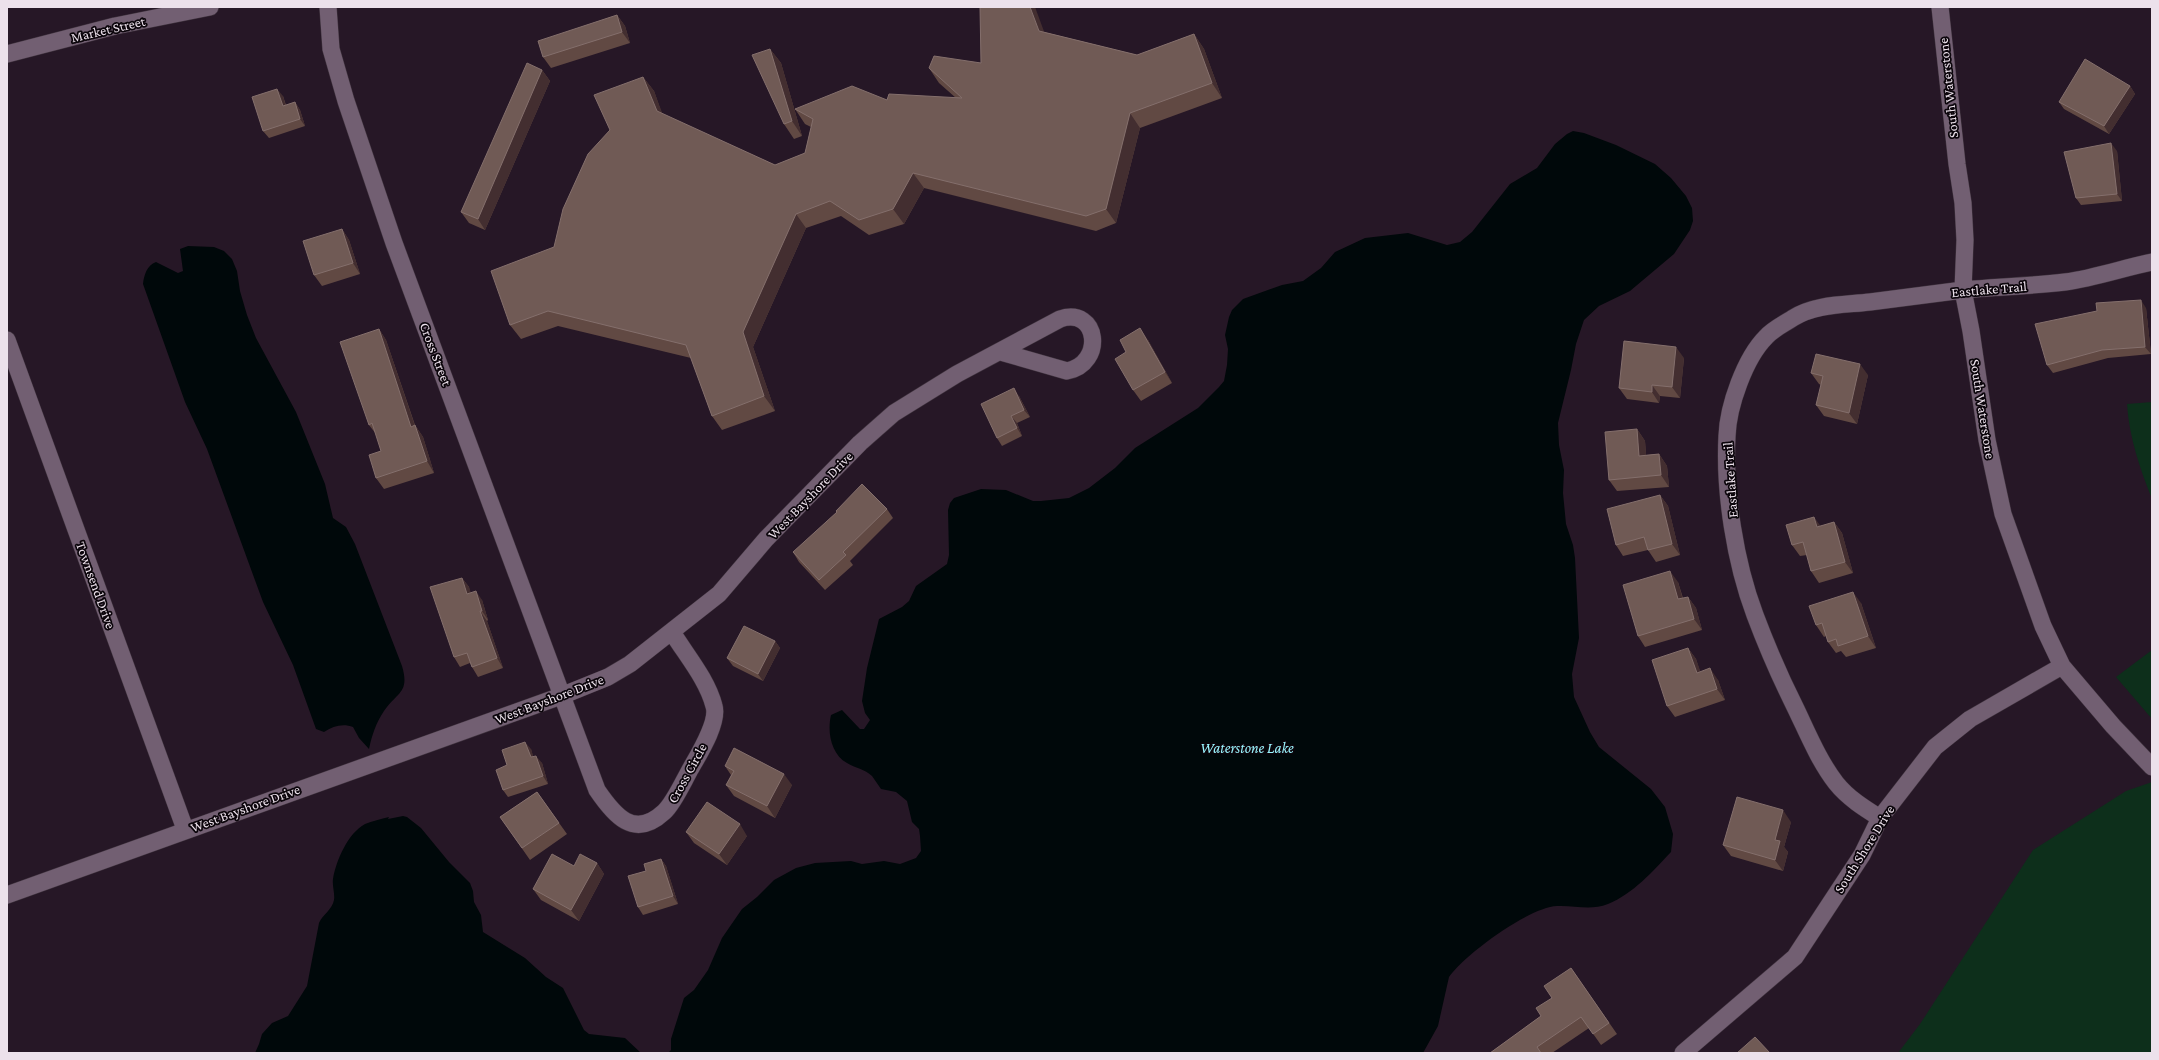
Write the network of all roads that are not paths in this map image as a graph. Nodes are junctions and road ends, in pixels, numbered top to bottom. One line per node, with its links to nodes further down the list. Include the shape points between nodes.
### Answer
1 (210, 7): 4 (street, Market Street, via 115,26)
2 (328, 7): 11 (street, Cross Street, via 331,48 351,116 394,243)
3 (1940, 7): 6 (street, South Waterstone, via 1963,203)
4 (7, 54)
5 (2152, 262): 6 (street, Eastlake Trail, via 2093,278)
6 (1963, 290): 10 (street, South Waterstone, via 1972,331 1987,440 2003,514 2041,619); 13 (street, Eastlake Trail, via 1821,308 1796,316 1765,337 1753,355 1739,385 1727,434 1727,464 1735,537 1754,614 1786,689 1823,764 1837,784 1857,803)
7 (7, 340): 14 (street, Townsend Drive)
8 (1001, 352): 8 (street, West Bayshore Drive, via 1069,316 1082,320 1088,326 1093,342 1092,352 1084,362 1075,370 1067,371); 9 (street, West Bayshore Drive, via 957,374 894,413 860,443 766,539 719,594)
9 (672, 632): 11 (street, West Bayshore Drive, via 630,664 608,677); 11 (street, Cross Circle, via 715,707 713,723 665,812 646,824 629,823 611,811 597,790)
10 (2062, 666): 12 (street, South Waterstone); 13 (street, South Shore Drive, via 2008,696 1952,732 1935,747)
11 (561, 696): 14 (street, West Bayshore Drive)
12 (2152, 767)
13 (1880, 818): 16 (street, South Shore Drive, via 1862,854 1795,957)
14 (185, 829): 15 (street, West Bayshore Drive)
15 (7, 895)
16 (1683, 1053)

